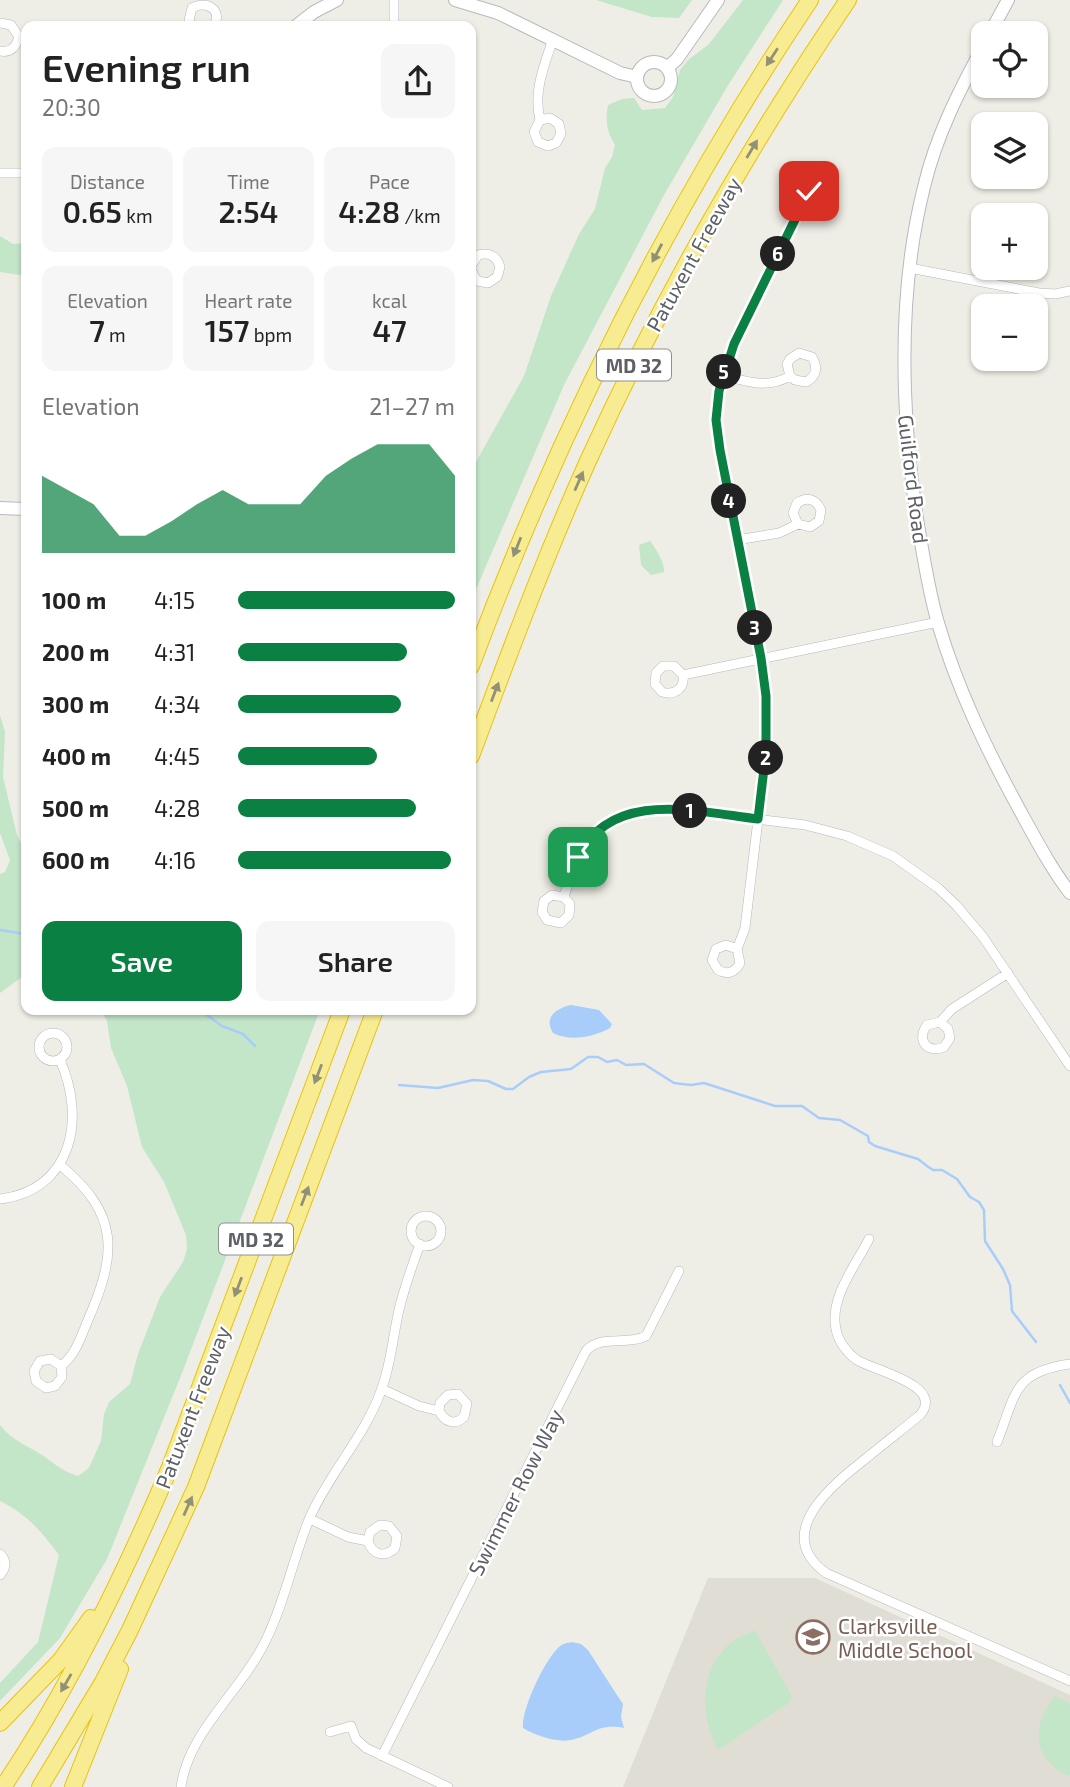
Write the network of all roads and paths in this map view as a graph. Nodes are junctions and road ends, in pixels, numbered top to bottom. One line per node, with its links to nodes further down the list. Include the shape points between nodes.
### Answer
1 (337, 0): 10 (main road)
2 (394, 0): 11 (street)
3 (454, 0): 14 (main road, via 498,13)
4 (718, 0): 16 (main road)
5 (810, 0): 32 (highway, Patuxent Freeway / MD 32, one-way to 32, via 716,148 626,310 560,446)
6 (848, 0): 35 (highway, Patuxent Freeway / MD 32, one-way to 6, via 556,535 649,334 775,110)
7 (1008, 0): 12 (main road)
8 (190, 21): 9 (street, via 191,8 206,3 215,9)
9 (216, 21)
10 (302, 21)
11 (394, 21)
12 (997, 21)
13 (0, 23): 15 (street, via 11,25 19,37 8,52)
14 (553, 39): 18 (main road); 19 (street, via 537,92)
15 (0, 51)
16 (667, 68): 18 (main road, via 651,62); 18 (main road, via 670,85 658,95 644,93)
17 (971, 71): 23 (main road, Guilford Road, via 934,152 918,211)
18 (637, 77)
19 (540, 120)
20 (0, 173): 21 (street)
21 (21, 173)
22 (809, 191): 25 (street)
23 (910, 268): 24 (street, via 1039,293); 31 (main road, Guilford Road, via 905,421 921,541)
24 (1070, 291)
25 (723, 375): 26 (street, via 764,384); 30 (street, via 716,420)
26 (790, 376)
27 (0, 508): 28 (main road)
28 (21, 509)
29 (798, 524): 30 (street, via 779,533)
30 (737, 540): 33 (street)
31 (938, 622): 33 (street); 37 (main road, Guilford Road, via 987,749)
32 (476, 653)
33 (761, 658): 34 (street); 36 (street, via 767,722)
34 (683, 675)
35 (476, 743)
36 (758, 819): 38 (street, via 668,808 626,815 589,839); 39 (street, via 745,928); 40 (street, via 847,836 893,856 956,905)
37 (1070, 894)
38 (564, 897)
39 (737, 949)
40 (1007, 973): 43 (street); 45 (street)
41 (340, 1015): 56 (highway, Patuxent Freeway / MD 32, one-way to 56)
42 (373, 1015): 60 (highway, Patuxent Freeway / MD 32, one-way to 42, via 196,1487)
43 (940, 1022)
44 (61, 1060): 46 (street, via 73,1117)
45 (1070, 1066)
46 (60, 1165): 47 (street, via 42,1183); 52 (street, via 95,1204 104,1223 108,1253 102,1289 74,1352)
47 (0, 1199)
48 (869, 1239): 62 (street, via 838,1298 839,1339 851,1356 920,1390 925,1406 820,1500 807,1522 809,1554 826,1573)
49 (420, 1244): 53 (street)
50 (679, 1271): 65 (street, Swimmer Row Way, via 646,1336 596,1343 586,1351)
51 (1070, 1364): 55 (street, via 1041,1369 1025,1380)
52 (61, 1366)
53 (382, 1389): 54 (street); 57 (street, via 369,1420)
54 (439, 1411)
55 (997, 1442)
56 (170, 1467): 63 (highway, via 87,1625 61,1660); 66 (highway, Patuxent Freeway / MD 32, one-way to 66, via 103,1615)
57 (310, 1519): 58 (street); 69 (street, via 265,1643 191,1751)
58 (368, 1541)
59 (0, 1553): 61 (street, via 5,1562)
60 (160, 1569): 67 (highway, Patuxent Freeway / MD 32, via 103,1682); 68 (highway)
61 (0, 1575)
62 (1070, 1681)
63 (0, 1723)
64 (330, 1732): 65 (street, via 351,1726 356,1739)
65 (382, 1756): 70 (street)
66 (3, 1787)
67 (40, 1787)
68 (73, 1787)
69 (181, 1787)
70 (448, 1787)

